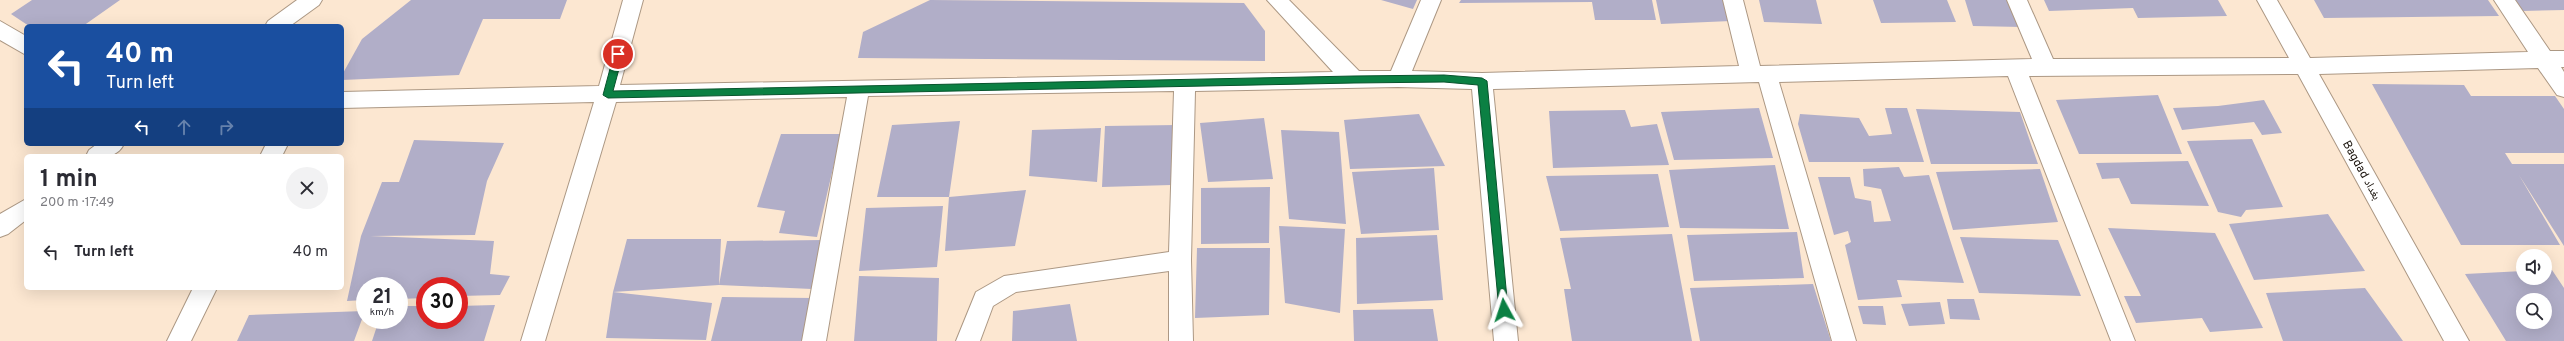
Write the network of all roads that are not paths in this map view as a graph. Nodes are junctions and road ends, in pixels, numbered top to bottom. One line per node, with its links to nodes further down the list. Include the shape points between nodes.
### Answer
1 (312, 0): 9 (street)
2 (633, 0): 24 (street)
3 (1277, 0): 19 (street)
4 (1431, 0): 18 (street)
5 (1733, 0): 17 (street)
6 (2017, 0): 15 (street)
7 (2267, 0): 14 (street, Bagdad بغداد)
8 (2504, 0): 12 (street)
9 (279, 24)
10 (0, 29): 11 (street)
11 (24, 46)
12 (2543, 59): 13 (street); 14 (street); 23 (street)
13 (2564, 59)
14 (2304, 66): 15 (street); 40 (street, Bagdad بغداد)
15 (2046, 67): 16 (street)
16 (2016, 69): 17 (street); 39 (street)
17 (1759, 75): 20 (street); 38 (street)
18 (1398, 79): 19 (street); 20 (street)
19 (1354, 80): 21 (street)
20 (1482, 81): 37 (street)
21 (1185, 83): 22 (street); 30 (street)
22 (860, 88): 24 (street); 34 (street)
23 (2564, 89)
24 (608, 95): 25 (street); 33 (street)
25 (344, 100)
26 (110, 146): 27 (street)
27 (100, 154)
28 (24, 209): 29 (street)
29 (0, 227)
30 (1180, 260): 35 (street, via 1012,283 984,299); 36 (street)
31 (204, 290): 32 (street)
32 (179, 341)
33 (533, 341)
34 (814, 341)
35 (968, 341)
36 (1181, 341)
37 (1506, 341)
38 (1844, 341)
39 (2123, 341)
40 (2457, 341)

